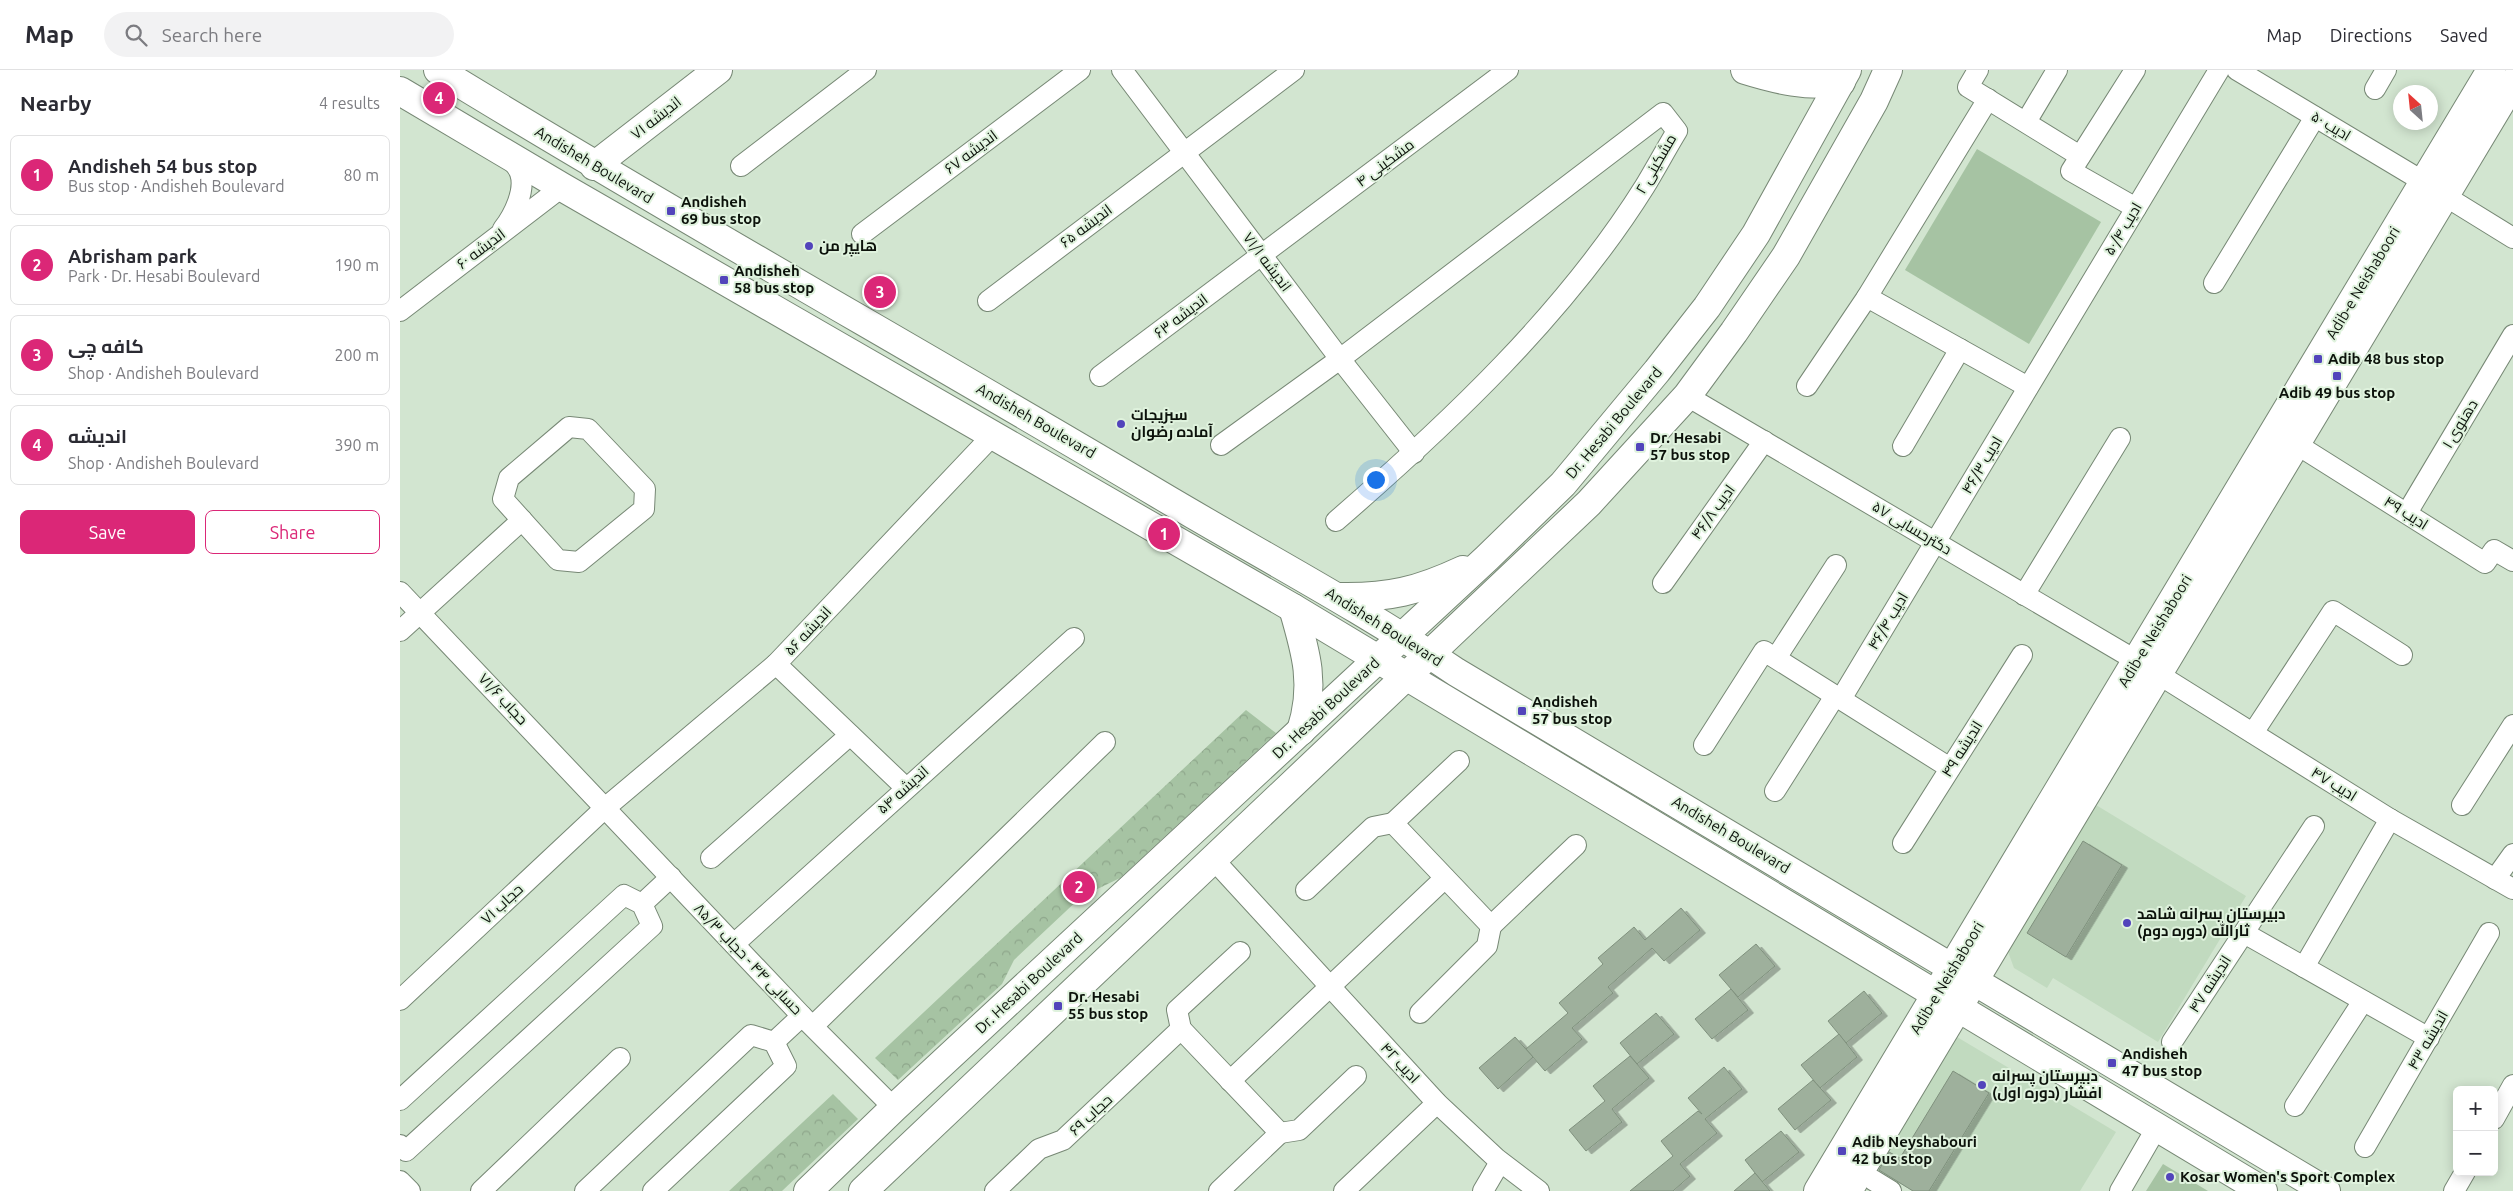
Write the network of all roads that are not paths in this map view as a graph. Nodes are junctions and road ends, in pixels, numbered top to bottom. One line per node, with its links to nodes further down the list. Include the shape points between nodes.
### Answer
1 (438, 70): 29 (main road, Andisheh Boulevard)
2 (718, 70): 29 (main road, اندیشه ۷۱)
3 (866, 70): 30 (street)
4 (1080, 70): 34 (street, اندیشه ۶۷)
5 (1122, 70): 26 (street, اندیشه ۷۱/۱)
6 (1294, 70): 26 (street, اندیشه ۶۵)
7 (1508, 70): 37 (street, مشکینی ۴)
8 (1745, 70): 18 (main road)
9 (1888, 70): 49 (main road, via 1786,256)
10 (1978, 70): 22 (street, via 1968,87)
11 (2057, 70): 25 (street)
12 (2135, 70): 28 (street)
13 (2219, 70): 33 (street, ادیب ۵۰/۴)
14 (2237, 70): 23 (street, ادیب ۵۰)
15 (2386, 70): 20 (street)
16 (2491, 70): 32 (main road, Adib-e Neishaboori)
17 (1844, 76): 18 (main road, via 1822,85); 24 (main road, Dr. Hesabi Boulevard)
18 (1775, 80): 24 (main road, via 1809,103)
19 (2513, 82): 32 (main road, Adib-e Neishaboori)
20 (2375, 89)
21 (400, 91): 27 (main road, Andisheh Boulevard)
22 (1988, 100): 25 (street); 39 (street)
23 (2315, 116): 32 (street, ادیب ۵۰); 38 (street)
24 (1819, 121): 61 (main road, Dr. Hesabi Boulevard, via 1756,234 1707,307 1563,484)
25 (2026, 122): 28 (street)
26 (1184, 152): 37 (street, اندیشه ۷۱/۱); 40 (street, اندیشه ۶۵)
27 (507, 154): 31 (main road, Andisheh Boulevard); 35 (street, via 519,171 522,185 508,222)
28 (2080, 156): 33 (street, via 2071,171)
29 (594, 166): 67 (main road, Andisheh Boulevard)
30 (741, 166)
31 (562, 188): 35 (street, اندیشه ۶۰); 50 (main road, Andisheh Boulevard)
32 (2435, 189): 36 (street, ادیب ۵۰); 42 (main road, Adib-e Neishaboori)
33 (2136, 208): 48 (street, ادیب ۵۰/۴)
34 (862, 234)
35 (498, 236): 41 (street, اندیشه ۶۰)
36 (2513, 238)
37 (1262, 255): 45 (street, اندیشه ۷۱/۱); 46 (street, اندیشه ۶۳)
38 (2214, 283)
39 (1867, 297): 44 (street); 47 (street)
40 (988, 301)
41 (400, 310)
42 (2357, 318): 53 (main road, Adib-e Neishaboori); 79 (main road, Adib-e Neishaboori)
43 (2513, 335): 57 (street, دهنوی ۱)
44 (1960, 349): 48 (street); 55 (street)
45 (1340, 359): 54 (street); 56 (street, اندیشه ۷۱/۱); 56 (street, مشکینی ۲, via 1663,113 1677,131 1645,187 1591,263 1520,346)
46 (1100, 376)
47 (1808, 386)
48 (2028, 387): 60 (street, ادیب ۴۶/۳)
49 (1686, 396): 52 (street, دکترحسابی ۵۷); 73 (main road, via 1590,503)
50 (993, 435): 68 (main road, Andisheh Boulevard); 78 (street, اندیشه ۵۶)
51 (2120, 438): 66 (street)
52 (1764, 441): 60 (street, دکترحسابی ۵۷); 64 (street, ادیب ۴۶/۸)
53 (2296, 444): 57 (street, ادیب ۴۹); 79 (main road, Adib-e Neishaboori)
54 (1220, 446)
55 (1903, 446)
56 (1414, 453): 59 (street)
57 (2407, 513): 62 (street, ادیب ۴۹, via 2486,563 2494,550)
58 (522, 520): 58 (street, via 558,560 579,562 644,509 645,489 588,429 569,427 509,478 504,499); 69 (street)
59 (1336, 521)
60 (1936, 542): 66 (street, دکترحسابی ۵۷); 81 (street, ادیب ۴۶/۴)
61 (1487, 558): 67 (main road, via 1434,584 1401,594); 71 (main road, Dr. Hesabi Boulevard)
62 (2513, 561)
63 (1836, 565): 74 (street)
64 (1663, 583)
65 (400, 592): 69 (street, حجاب ۷۱/۶)
66 (2024, 595): 79 (street, دکترحسابی ۵۷)
67 (1339, 597): 71 (main road, Andisheh Boulevard)
68 (1293, 608): 77 (main road, Andisheh Boulevard); 83 (main road, via 1308,668 1308,708)
69 (420, 611): 70 (street); 93 (street, حجاب ۷۱/۶)
70 (400, 631)
71 (1403, 636): 73 (main road, Andisheh Boulevard); 77 (main road, Dr. Hesabi Boulevard)
72 (1074, 638): 90 (street, اندیشه ۵۴)
73 (1430, 654): 80 (main road); 114 (main road, Andisheh Boulevard)
74 (1770, 655): 81 (street); 87 (street)
75 (2022, 655): 89 (street, اندیشه ۴۹)
76 (2402, 655): 84 (street, via 2332,611)
77 (1379, 660): 80 (main road, Andisheh Boulevard); 83 (main road, Dr. Hesabi Boulevard)
78 (776, 664): 85 (street); 93 (street, اندیشه ۵۶)
79 (2148, 667): 84 (street, ادیب ۴۷); 114 (main road, Adib-e Neishaboori)
80 (1408, 676): 101 (main road); 118 (main road, Andisheh Boulevard, via 1492,730)
81 (1838, 698): 89 (street); 91 (street, ادیب ۴۶/۴)
82 (2513, 725): 92 (street)
83 (1301, 731): 132 (main road, Dr. Hesabi Boulevard)
84 (2253, 733): 94 (street, ادیب ۴۷)
85 (850, 735): 90 (street); 100 (street)
86 (1106, 742): 120 (street)
87 (1704, 745)
88 (1459, 761): 95 (street)
89 (1950, 768): 97 (street, اندیشه ۴۹)
90 (906, 788): 111 (street, اندیشه ۵۴)
91 (1775, 791)
92 (2462, 805)
93 (605, 808): 102 (street, حسابی ۴۴ - حجاب ۸۵/۳); 116 (street, حجاب ۷۱)
94 (2390, 819): 104 (street, ادیب ۴۷); 113 (street)
95 (1393, 823): 103 (street); 106 (street, via 1373,827)
96 (2314, 826): 109 (street, اندیشه ۴۷)
97 (1903, 843)
98 (1576, 845): 108 (street)
99 (2513, 854): 104 (street)
100 (711, 858)
101 (1213, 859): 115 (street, ادیب ۴۲); 147 (main road)
102 (671, 877): 107 (street); 111 (street, حسابی ۴۴ - حجاب ۸۵/۳)
103 (1446, 878): 108 (street); 115 (street)
104 (2495, 879): 105 (street, ادیب ۴۷)
105 (2513, 889)
106 (1306, 890)
107 (642, 904): 129 (street, via 624,895); 136 (street, via 652,926 406,1151)
108 (1491, 926): 119 (street, via 1487,946)
109 (2244, 933): 113 (street); 124 (street, اندیشه ۴۷)
110 (2489, 934): 122 (street, اندیشه ۴۳)
111 (734, 944): 120 (street, حسابی ۴۴ - حجاب ۸۵/۳)
112 (1240, 952): 121 (street, via 1177,1010)
113 (2304, 967): 117 (street)
114 (1964, 974): 118 (main road, Adib-e Neishaboori); 157 (main road, Andisheh Boulevard)
115 (1330, 986): 127 (street); 130 (street, ادیب ۴۲)
116 (400, 1000)
117 (2363, 1000): 122 (street); 131 (street)
118 (1947, 1001): 134 (main road, Andisheh Boulevard); 141 (main road, Adib-e Neishaboori); 153 (main road, Adib-e Neishaboori)
119 (1420, 1013)
120 (808, 1021): 123 (street); 132 (street, حسابی ۴۴ - حجاب ۸۵/۳)
121 (1182, 1029): 127 (street); 148 (street, حجاب ۶۹, via 1063,1140 1039,1149)
122 (2429, 1038): 137 (street, اندیشه ۴۳)
123 (774, 1042): 144 (street, via 751,1035); 145 (street, via 786,1066)
124 (2172, 1042)
125 (620, 1058): 143 (street)
126 (1356, 1076): 135 (street, via 1299,1130)
127 (1230, 1081): 135 (street)
128 (2513, 1085): 133 (street)
129 (400, 1100)
130 (1437, 1103): 138 (street, ادیب ۴۲); 150 (street)
131 (2295, 1106)
132 (894, 1108): 146 (main road, Dr. Hesabi Boulevard)
133 (2498, 1112)
134 (2157, 1128): 155 (street); 156 (main road, Andisheh Boulevard)
135 (1280, 1133): 149 (street)
136 (400, 1145)
137 (2365, 1147)
138 (1500, 1162): 151 (street); 152 (street, ادیب ۴۲)
139 (2462, 1176): 158 (street)
140 (400, 1181): 142 (street)
141 (1860, 1186): 154 (street)
142 (410, 1191)
143 (481, 1191)
144 (585, 1191)
145 (654, 1191)
146 (808, 1191)
147 (863, 1191)
148 (995, 1191)
149 (1219, 1191)
150 (1344, 1191)
151 (1482, 1191)
152 (1539, 1191)
153 (1818, 1191)
154 (1891, 1191)
155 (2120, 1191)
156 (2263, 1191)
157 (2326, 1191)
158 (2454, 1191)

